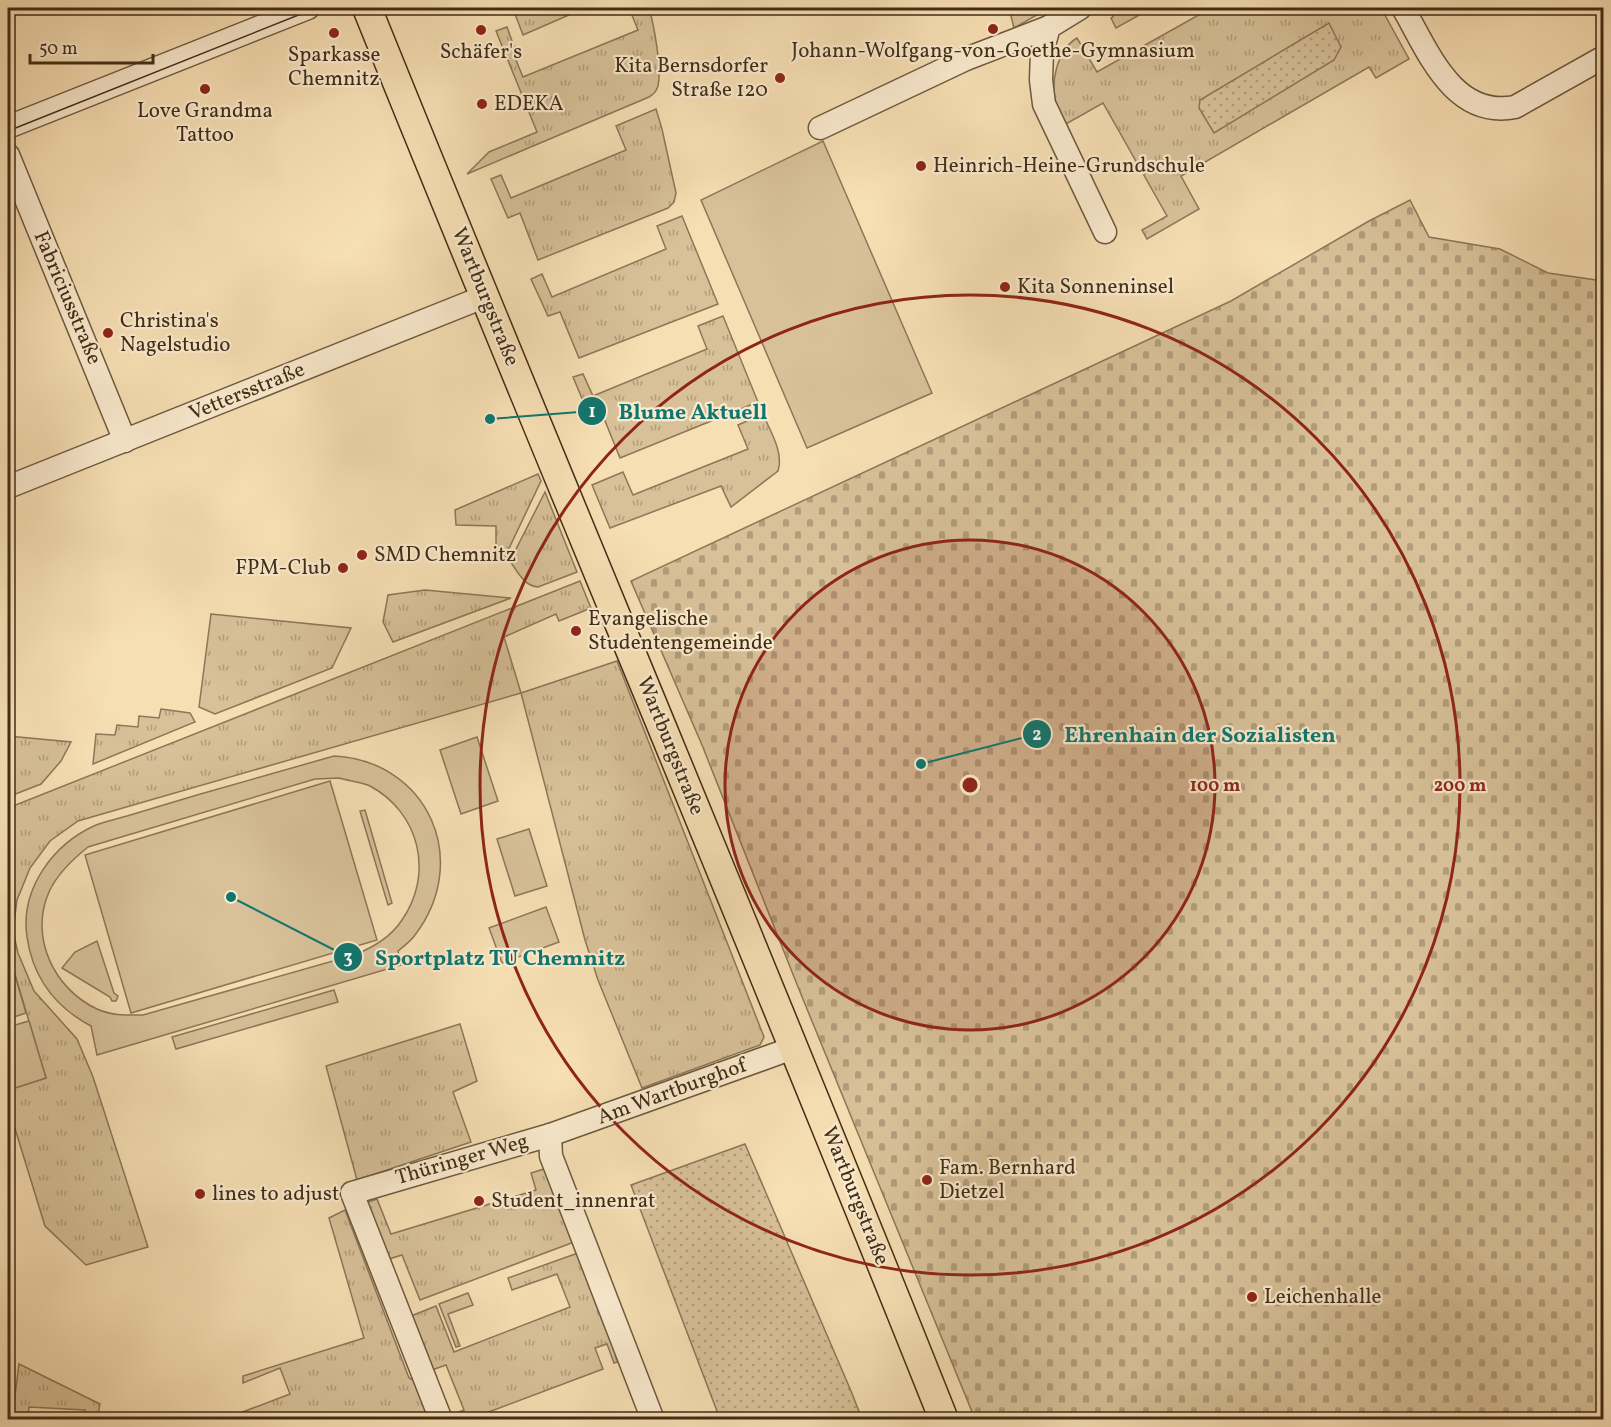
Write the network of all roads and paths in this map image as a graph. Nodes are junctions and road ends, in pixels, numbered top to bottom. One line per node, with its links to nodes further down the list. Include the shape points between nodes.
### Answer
1 (308, 8): 7 (street)
2 (367, 8): 11 (main road, Wartburgstraße)
3 (1080, 8): 5 (street)
4 (1403, 8): 6 (street, via 1449,85 1484,108 1515,107)
5 (1049, 27): 8 (street, via 966,59); 10 (street, via 1042,52 1044,104)
6 (1604, 57)
7 (8, 127)
8 (820, 128)
9 (8, 155): 12 (street, Fabriciusstraße)
10 (1105, 232)
11 (486, 296): 12 (street, Vettersstraße); 14 (main road, Wartburgstraße)
12 (125, 441): 13 (street, Vettersstraße)
13 (8, 487)
14 (793, 1048): 15 (street, Am Wartburghof); 18 (main road, Wartburgstraße)
15 (550, 1135): 16 (street, Thüringer Weg, via 352,1193); 17 (street, Thüringer Weg, via 552,1156)
16 (441, 1419)
17 (653, 1419)
18 (944, 1419)

